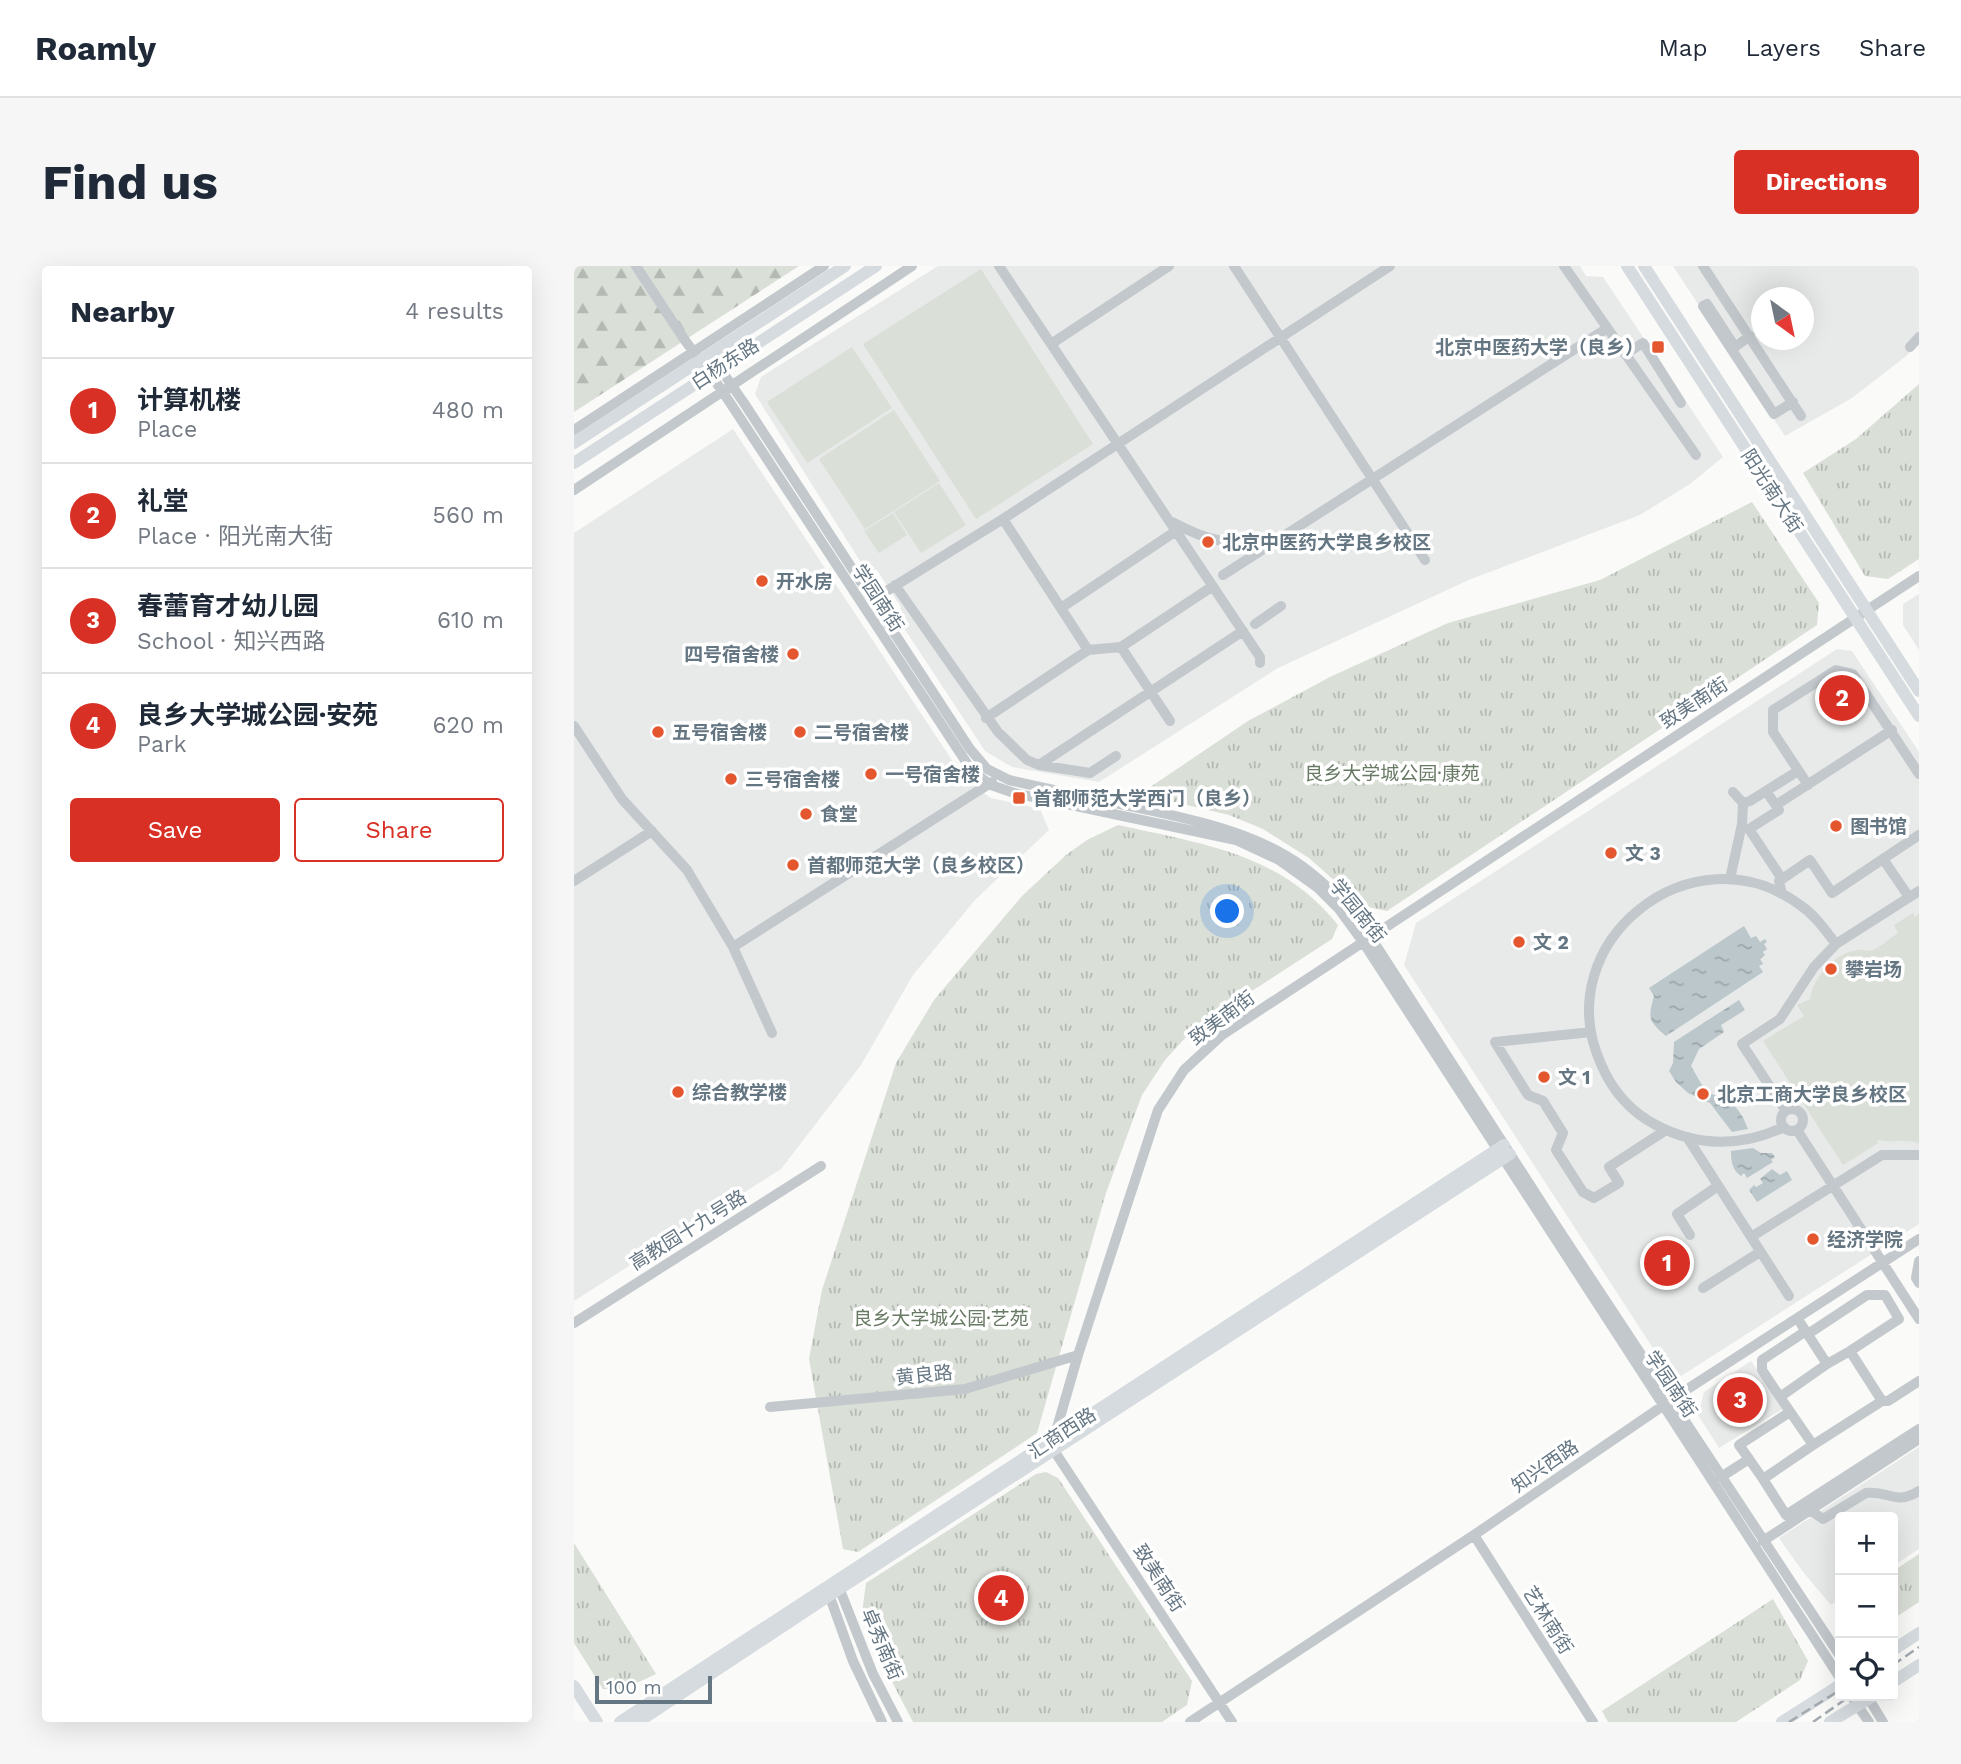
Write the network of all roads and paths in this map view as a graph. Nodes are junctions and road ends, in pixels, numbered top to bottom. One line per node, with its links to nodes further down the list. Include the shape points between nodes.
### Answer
1 (636, 266): 19 (street, 学园南街, via 684,340)
2 (824, 266): 19 (street)
3 (845, 266): 19 (main road, 白杨东路)
4 (876, 266): 21 (main road, 白杨东路)
5 (912, 266): 22 (street)
6 (999, 266): 17 (street)
7 (1169, 266): 17 (street)
8 (1234, 266): 31 (street)
9 (1390, 266): 33 (street)
10 (1564, 266): 14 (street)
11 (1627, 266): 45 (main road, 阳光南大街)
12 (1644, 266): 45 (main road, 阳光南大街)
13 (1703, 266): 15 (street)
14 (1606, 329): 20 (street); 31 (street)
15 (1750, 336): 24 (street); 24 (street, via 1735,346 1707,304 1703,306 1774,414)
16 (1919, 337): 18 (street)
17 (1051, 344): 34 (street)
18 (1910, 347)
19 (702, 355): 21 (street, 学园南街); 27 (street); 28 (main road, 白杨东路)
20 (1625, 355): 25 (street, via 1643,343); 29 (street)
21 (715, 371): 22 (street, 学园南街); 23 (street, 学园南街); 30 (main road, 白杨东路)
22 (732, 385): 23 (street); 42 (street, 学园南街)
23 (723, 392): 32 (street); 62 (street, 学园南街, via 961,756 972,771)
24 (1793, 402): 26 (street)
25 (1681, 403)
26 (1801, 416)
27 (574, 430)
28 (574, 443)
29 (1696, 455)
30 (574, 463)
31 (1372, 480): 36 (street); 37 (street)
32 (574, 490)
33 (1003, 519): 40 (street); 44 (street)
34 (1169, 520): 35 (street); 36 (street, via 1202,537 1228,543)
35 (1176, 531): 41 (street); 44 (street)
36 (1283, 537): 38 (street)
37 (1425, 560)
38 (1223, 575)
39 (1919, 576): 45 (street, 致美南街)
40 (895, 585): 42 (street); 54 (street)
41 (1213, 586): 47 (street); 48 (street)
42 (872, 600): 62 (street, 学园南街)
43 (1281, 606): 46 (street)
44 (1061, 608): 49 (street)
45 (1861, 614): 51 (main road, 阳光南大街); 53 (main road, 阳光南大街); 77 (street, 致美南街)
46 (1255, 624)
47 (1243, 631): 50 (street); 52 (street)
48 (1121, 646): 49 (street); 52 (street)
49 (1088, 650): 54 (street)
50 (1260, 663)
51 (1919, 691)
52 (1151, 692): 55 (street); 59 (street)
53 (1919, 716)
54 (986, 718): 59 (street, via 1027,760)
55 (1170, 721)
56 (574, 726): 68 (street, via 622,799)
57 (1892, 730): 60 (street, via 1853,674 1836,670 1773,710 1773,732); 61 (street); 63 (street)
58 (1116, 756): 59 (street, via 1090,773)
59 (1039, 765)
60 (1798, 771): 63 (street); 64 (street)
61 (1919, 774)
62 (994, 780): 77 (street, 学园南街, via 1032,797 1236,840 1279,860 1318,888); 79 (street)
63 (1808, 785): 67 (street)
64 (1766, 791): 66 (street); 67 (street)
65 (1734, 792): 66 (street)
66 (1743, 803): 71 (street)
67 (1776, 805): 72 (street, via 1779,810 1749,829)
68 (652, 831): 73 (street); 79 (street, via 687,870)
69 (1919, 835): 70 (street)
70 (1883, 859): 72 (street, via 1832,893 1810,860); 76 (street)
71 (1730, 879): 75 (street); 80 (street, via 1673,888 1626,920 1597,967 1589,1003)
72 (1782, 879): 75 (street)
73 (574, 881)
74 (1919, 891): 76 (street)
75 (1782, 894): 78 (street, via 1812,915)
76 (1909, 897): 78 (street)
77 (1367, 939): 87 (street, 学园南街); 105 (street, 致美南街, via 1222,1035 1184,1069 1158,1111)
78 (1836, 944): 82 (street, via 1804,981 1780,1019 1742,1044)
79 (733, 947): 81 (street)
80 (1591, 1032): 84 (street, via 1607,1079 1620,1097); 84 (street, via 1495,1042 1528,1094 1543,1101 1563,1133 1556,1150 1583,1192 1594,1198 1619,1183 1609,1167)
81 (772, 1033)
82 (1786, 1111): 83 (street); 85 (street, via 1802,1114 1804,1121)
83 (1784, 1127): 85 (street); 86 (street, via 1729,1143)
84 (1666, 1130): 86 (street)
85 (1797, 1130): 91 (street)
86 (1687, 1137): 90 (street)
87 (1504, 1151): 110 (street, 学园南街); 115 (main road, 汇商西路)
88 (1919, 1155): 91 (street, via 1882,1155)
89 (821, 1166): 102 (street, 高教园十九号路)
90 (1718, 1186): 92 (street, via 1676,1213); 93 (street)
91 (1833, 1186): 93 (street); 97 (street)
92 (1690, 1235)
93 (1751, 1237): 95 (street)
94 (1919, 1239): 97 (street, 知兴西路)
95 (1760, 1252): 99 (street); 100 (street)
96 (1919, 1261): 98 (street)
97 (1882, 1264): 101 (street); 110 (street, 知兴西路)
98 (1919, 1283)
99 (1703, 1288)
100 (1789, 1296)
101 (1919, 1319)
102 (574, 1323)
103 (1805, 1329): 104 (street, via 1867,1295 1885,1295 1899,1319); 106 (street); 108 (street, via 1762,1360 1762,1370)
104 (1850, 1351): 106 (street); 109 (street)
105 (1078, 1355): 111 (street, 黄良路, via 965,1389); 115 (street, 致美南街)
106 (1828, 1364): 108 (street)
107 (1919, 1381): 109 (street)
108 (1780, 1397): 112 (street)
109 (1882, 1401): 116 (street)
110 (1667, 1403): 119 (street, 学园南街); 122 (street, 知兴西路); 129 (street, 学园南街)
111 (770, 1407)
112 (1790, 1412): 116 (street); 117 (street, via 1740,1445)
113 (1919, 1429): 118 (street, via 1786,1515)
114 (1919, 1439): 121 (street)
115 (1054, 1444): 124 (main road, 汇商西路); 136 (street, 致美南街)
116 (1813, 1445): 118 (street)
117 (1751, 1462): 118 (street); 119 (street)
118 (1763, 1479)
119 (1723, 1480): 123 (street, 学园南街)
120 (1919, 1491): 121 (street, via 1908,1498 1866,1493 1824,1519)
121 (1810, 1510): 123 (street)
122 (1475, 1535): 136 (street, 知兴西路); 144 (street, 艺林南街)
123 (1763, 1541): 127 (street, 学园南街)
124 (833, 1587): 138 (main road, 汇商西路); 139 (main road, 汇商西路); 140 (street, 卓秀南街, via 853,1661); 141 (street, 卓秀南街)
125 (1919, 1633): 126 (main road)
126 (1898, 1647)
127 (1835, 1649)
128 (1919, 1665): 130 (main road)
129 (1835, 1670)
130 (1898, 1679)
131 (574, 1686): 137 (main road)
132 (1835, 1688): 145 (main road)
133 (1859, 1701): 146 (main road)
134 (1864, 1701): 147 (street)
135 (1866, 1701): 148 (street)
136 (1220, 1703): 142 (street, 知兴西路); 143 (street, 致美南街)
137 (597, 1722)
138 (620, 1722)
139 (638, 1722)
140 (882, 1722)
141 (898, 1722)
142 (1190, 1722)
143 (1232, 1722)
144 (1593, 1722)
145 (1782, 1722)
146 (1830, 1722)
147 (1868, 1722)
148 (1884, 1722)

